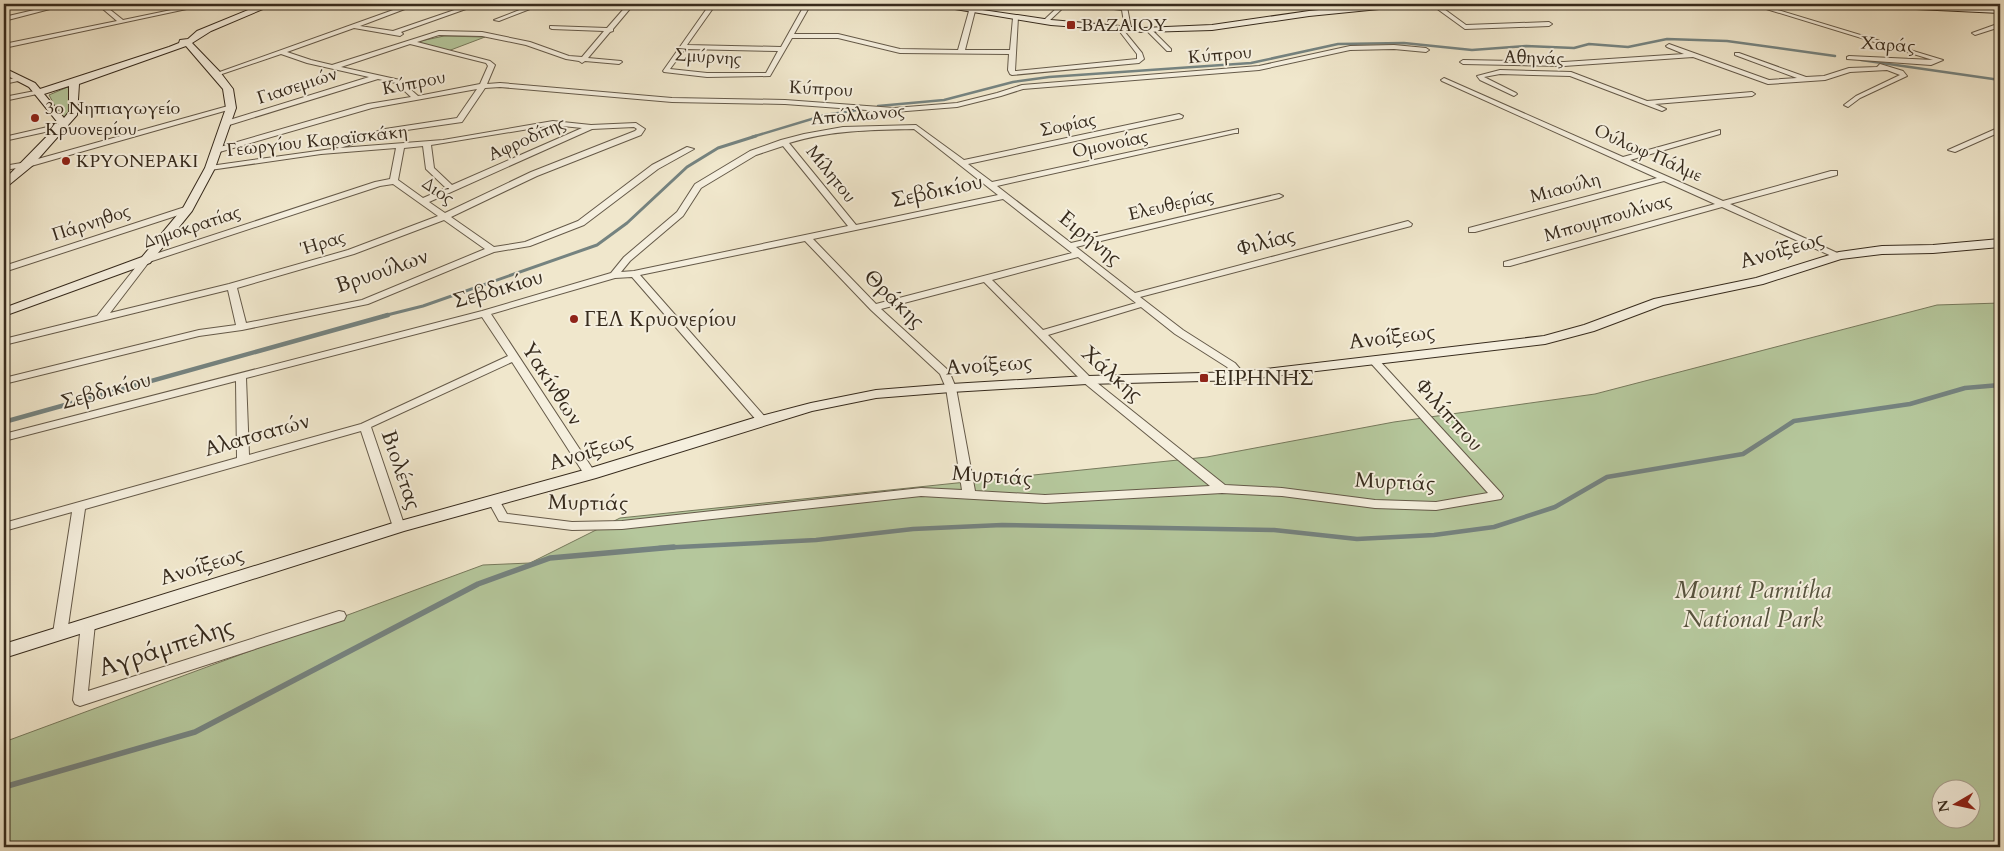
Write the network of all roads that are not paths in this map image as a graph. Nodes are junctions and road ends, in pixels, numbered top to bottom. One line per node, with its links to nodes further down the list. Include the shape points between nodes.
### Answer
1 (66, 4): 23 (street)
2 (100, 4): 27 (street)
3 (207, 4): 27 (street)
4 (269, 4): 5 (street); 25 (street)
5 (282, 4): 6 (street); 25 (street)
6 (345, 4)
7 (415, 4): 30 (street)
8 (477, 4): 35 (street)
9 (540, 4): 24 (street)
10 (631, 4): 34 (street, via 618,16)
11 (713, 4): 43 (street, Σμύρνης)
12 (808, 4): 37 (street)
13 (929, 4): 20 (street)
14 (1064, 4): 26 (street)
15 (1078, 4): 32 (street, via 1125,8)
16 (1532, 4): 19 (street)
17 (1753, 4): 57 (street, Χαράς, via 1940,60 1931,63 1849,58)
18 (1853, 4): 21 (street)
19 (1438, 7): 28 (street, via 1466,27); 33 (street, via 1329,10 1201,28)
20 (972, 10): 22 (street); 48 (street)
21 (2000, 11)
22 (1016, 18): 26 (street); 49 (street)
23 (4, 19)
24 (497, 20)
25 (227, 21): 40 (street)
26 (1046, 21): 32 (street)
27 (121, 22): 41 (street)
28 (1549, 24)
29 (2000, 25): 36 (street)
30 (355, 26): 35 (street); 47 (street)
31 (552, 27): 34 (street)
32 (1124, 28): 33 (street); 49 (street, via 1140,54 1139,61 1012,73)
33 (1148, 29): 45 (street)
34 (611, 30): 52 (street)
35 (393, 33): 38 (street)
36 (1975, 33)
37 (791, 36): 44 (street); 48 (street, via 838,36 900,51)
38 (421, 38): 39 (street); 52 (street, via 438,34 482,34 528,43)
39 (408, 42): 56 (street); 67 (street, via 488,62 492,66)
40 (185, 43): 59 (street, via 192,46); 66 (street)
41 (4, 46)
42 (1669, 46): 51 (street, Χαράς)
43 (683, 47): 44 (street); 44 (street, Σμύρνης, via 666,72 707,76 770,74)
44 (784, 49)
45 (1170, 50)
46 (1426, 50): 67 (street, Κύπρου, via 1350,48 1259,68 1022,87 957,105 894,110 776,102 672,100)
47 (282, 52): 56 (street); 59 (street)
48 (961, 52): 49 (street)
49 (1012, 52)
50 (1737, 54): 64 (street)
51 (1693, 55): 55 (street, Χαράς); 64 (street, Χαράς, via 1768,82)
52 (582, 61): 53 (street)
53 (619, 62)
54 (1462, 62): 55 (street, Χαράς)
55 (1564, 64): 60 (street)
56 (333, 67): 61 (street)
57 (1887, 68): 64 (street, Χαράς, via 1849,70); 74 (street, via 1904,73 1904,76)
58 (4, 71): 62 (street)
59 (217, 74): 75 (street, via 228,89)
60 (1571, 74): 72 (street, Αθηνάς, via 1483,74 1480,76 1482,79 1515,95); 73 (street, Αθηνάς)
61 (376, 76): 70 (street, via 398,82); 78 (street, Γιασεμιών)
62 (21, 78): 65 (street); 68 (street)
63 (1444, 80): 72 (street, Ούλωφ Πάλμε)
64 (1807, 80)
65 (4, 82)
66 (74, 83): 68 (street); 79 (street, via 74,113)
67 (483, 86): 70 (street, Κύπρου); 93 (street, via 459,120 385,131)
68 (40, 92): 71 (street); 79 (street)
69 (1752, 94): 73 (street, Αθηνάς)
70 (415, 97): 92 (street, Κύπρου, via 371,106)
71 (4, 99)
72 (1493, 102): 94 (street, Ούλωφ Πάλμε)
73 (1646, 102): 76 (street, Αθηνάς)
74 (1848, 105)
75 (231, 108): 78 (street); 96 (street)
76 (1662, 109)
77 (1179, 116): 95 (street, Σοφίας)
78 (226, 124): 92 (street)
79 (65, 126): 86 (street); 96 (street)
80 (591, 127): 85 (street, Αφροδίτης, via 636,126 641,130); 88 (street, Γεωργίου Καραϊσκάκη, via 546,124); 104 (street, Αφροδίτης)
81 (916, 127): 87 (street, Απόλλωνος, via 844,129); 95 (street, Ειρήνης)
82 (2000, 130): 91 (street)
83 (1235, 132): 102 (street, Ομονοίας)
84 (1717, 132): 94 (street)
85 (638, 133): 110 (street, Ήρας, via 534,174)
86 (4, 139)
87 (784, 142): 112 (street, Μίλητου); 124 (street, Απόλλωνος, via 752,154 698,186 680,214 627,259)
88 (427, 144): 89 (street, Γεωργίου Καραϊσκάκη); 104 (street, via 430,170)
89 (400, 146): 93 (street, Γεωργίου Καραϊσκάκη); 101 (street, Διός)
90 (690, 149): 117 (street, Βρυούλων, via 655,167 581,223 527,244)
91 (1952, 150)
92 (216, 151): 98 (street)
93 (321, 152): 98 (street, Γεωργίου Καραϊσκάκη)
94 (1624, 159): 100 (street, Ούλωφ Πάλμε)
95 (962, 163): 102 (street, Ειρήνης)
96 (28, 164): 97 (street); 103 (street)
97 (4, 168)
98 (210, 168): 109 (street)
99 (1834, 172): 108 (street, Μπουμπουλίνας)
100 (1665, 178): 108 (street, Ούλωφ Πάλμε); 113 (street, Μιαούλη)
101 (394, 181): 107 (street, Διός); 120 (street, Δημοκρατίας)
102 (991, 185): 105 (street, Ειρήνης)
103 (4, 186)
104 (452, 188): 107 (street, Αφροδίτης)
105 (1006, 196): 112 (street, Σεβδικίου); 116 (street, Ειρήνης)
106 (1280, 196): 116 (street, Ελευθερίας)
107 (423, 201): 110 (street, Διός)
108 (1720, 203): 119 (street, Ούλωφ Πάλμε); 121 (street, Μπουμπουλίνας)
109 (188, 209): 120 (street); 122 (street, Πάρνηθος)
110 (446, 216): 117 (street, Διός); 126 (street, Ήρας, via 351,252)
111 (1408, 224): 127 (street, Φιλίας)
112 (853, 227): 114 (street, Σεβδικίου)
113 (1472, 230)
114 (808, 238): 123 (street, Σεβδικίου); 129 (street, Θράκης)
115 (2000, 243): 119 (street, Ανοίξεως)
116 (1070, 246): 118 (street, Ειρήνης)
117 (492, 250): 133 (street, Βρυούλων, via 365,302)
118 (1080, 254): 125 (street); 127 (street, Ειρήνης)
119 (1838, 256): 137 (street, Ανοίξεως, via 1759,281 1659,302 1589,328 1545,340)
120 (146, 260): 130 (street, Δημοκρατίας); 132 (street)
121 (1507, 264)
122 (4, 269)
123 (634, 274): 124 (street, Σεβδικίου); 143 (street)
124 (614, 275): 131 (street, Σεβδικίου)
125 (986, 279): 129 (street); 134 (street, Χάλκης)
126 (232, 286): 132 (street, Ήρας); 133 (street)
127 (1133, 296): 128 (street, Ειρήνης)
128 (1143, 304): 134 (street); 139 (street, Ειρήνης, via 1179,332 1231,365)
129 (874, 308): 142 (street, Θράκης, via 945,373)
130 (4, 312)
131 (485, 313): 136 (street, Υακίνθων); 138 (street, Σεβδικίου)
132 (100, 319): 135 (street, Ήρας)
133 (242, 327): 141 (street, Βρυούλων, via 199,333)
134 (1040, 334): 140 (street, Χάλκης)
135 (4, 342)
136 (513, 358): 144 (street, Αλατσατών); 147 (street, Υακίνθων)
137 (1373, 360): 139 (street, Ανοίξεως); 150 (street, Φιλίππου)
138 (241, 376): 145 (street, Σεβδικίου); 146 (street)
139 (1241, 376): 140 (street, Ανοίξεως)
140 (1087, 380): 142 (street, Ανοίξεως); 148 (street, Χάλκης)
141 (4, 381)
142 (951, 388): 143 (street, Ανοίξεως, via 876,394); 149 (street)
143 (762, 420): 147 (street, Ανοίξεως)
144 (365, 426): 146 (street, Αλατσατών); 154 (street, Βιολέτας)
145 (4, 437)
146 (243, 459): 152 (street, Αλατσατών)
147 (590, 474): 151 (street, Ανοίξεως)
148 (1222, 489): 149 (street, Μυρτιάς, via 1045,499); 150 (street, Μυρτιάς, via 1282,492 1375,504 1436,506)
149 (969, 494): 151 (street, Μυρτιάς, via 921,492 622,525 572,526 503,518)
150 (1497, 496)
151 (494, 501): 154 (street, Ανοίξεως)
152 (79, 506): 153 (street, Αλατσατών); 157 (street)
153 (4, 527)
154 (399, 527): 156 (street, Ανοίξεως)
155 (339, 616): 156 (street, Αγράμπελης, via 80,700)
156 (88, 624): 157 (street, Ανοίξεως)
157 (60, 633): 158 (street, Ανοίξεως)
158 (4, 651)

